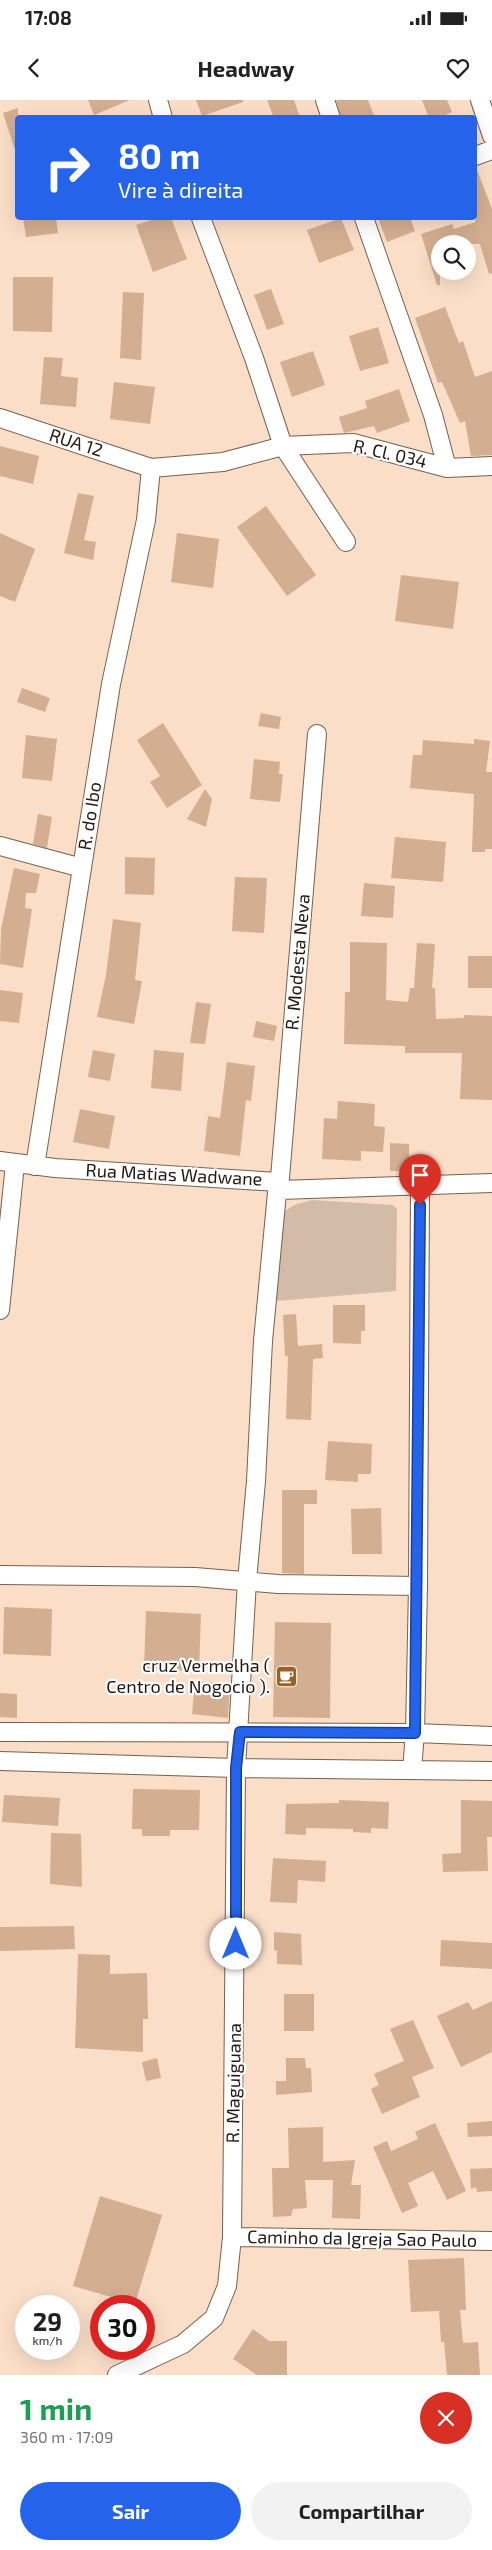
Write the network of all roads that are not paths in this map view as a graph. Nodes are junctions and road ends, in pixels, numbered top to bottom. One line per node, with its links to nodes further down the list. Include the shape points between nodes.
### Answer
1 (158, 100): 4 (street)
2 (325, 100): 5 (street)
3 (480, 100): 6 (street)
4 (163, 115)
5 (330, 115)
6 (492, 136)
7 (492, 150): 8 (street)
8 (477, 155)
9 (202, 220): 12 (street, via 254,358)
10 (365, 220): 15 (street, R. Cl. 034, via 433,415)
11 (0, 418): 14 (street, RUA 12)
12 (282, 446): 14 (street, R. Cl. 034, via 223,462); 15 (street, R. Cl. 034, via 352,443); 16 (street)
13 (492, 466): 15 (street)
14 (151, 468): 19 (street, R. do Ibo, via 146,520 110,684)
15 (447, 468)
16 (346, 542)
17 (317, 734): 24 (street, R. Modesta Neva)
18 (0, 846): 19 (street)
19 (82, 868): 21 (street, R. do Ibo)
20 (7, 1163): 21 (street, Rua Matias Wadwane); 25 (street)
21 (36, 1166): 24 (street, Rua Matias Wadwane)
22 (492, 1183): 23 (street, Rua Matias Wadwane)
23 (420, 1185): 24 (street, Rua Matias Wadwane); 28 (street)
24 (279, 1186): 27 (street, R. Modesta Neva, via 263,1341)
25 (0, 1310)
26 (0, 1575): 27 (street, via 195,1577)
27 (247, 1581): 28 (street); 30 (street, R. Maguiguana)
28 (418, 1586): 31 (street)
29 (0, 1732): 30 (street)
30 (240, 1732): 31 (street); 34 (street, R. Maguiguana)
31 (415, 1733): 32 (street); 35 (street)
32 (492, 1736)
33 (0, 1761): 34 (street)
34 (236, 1768): 35 (street); 37 (street, R. Maguiguana)
35 (412, 1770): 36 (street)
36 (492, 1771)
37 (232, 2237): 38 (street, Caminho da Igreja Sao Paulo); 39 (street, R. Maguiguana, via 227,2286 214,2318 183,2344)
38 (492, 2241)
39 (117, 2375)

